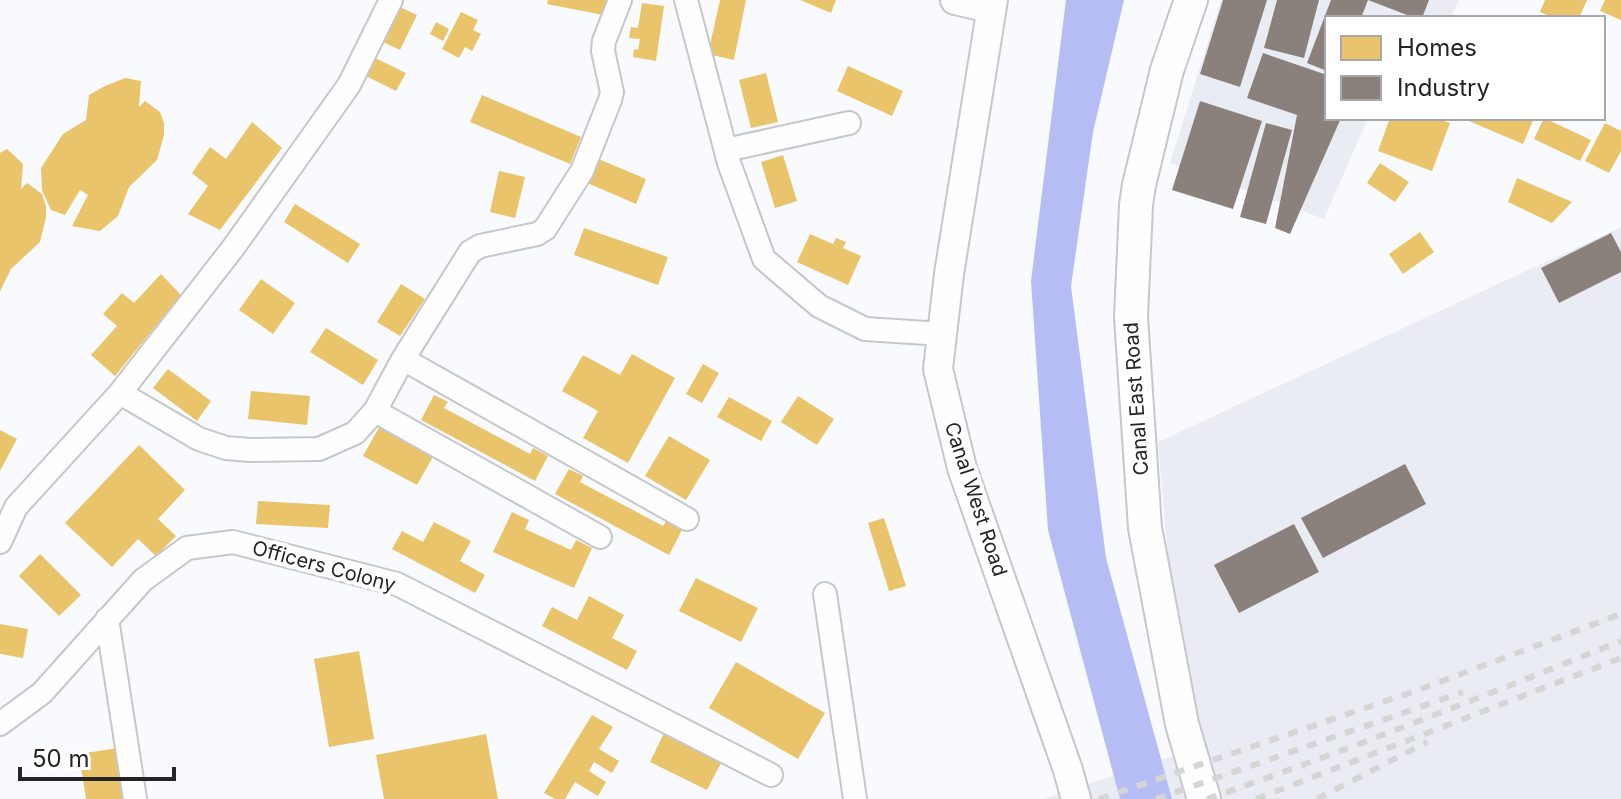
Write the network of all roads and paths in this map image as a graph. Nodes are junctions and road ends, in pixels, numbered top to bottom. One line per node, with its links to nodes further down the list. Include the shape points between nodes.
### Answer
1 (391, 0): 11 (street, via 349,85 233,248)
2 (620, 0): 10 (street, via 603,51 612,92 582,171 545,229 470,252)
3 (686, 0): 8 (street)
4 (955, 0): 6 (street)
5 (1191, 0): 23 (main road, Canal East Road, via 1167,70 1139,185 1131,317 1145,528 1182,724)
6 (991, 4): 9 (street, Canal West Road)
7 (849, 123): 8 (street)
8 (726, 150): 9 (street, via 764,259 819,306 865,329)
9 (942, 334): 22 (street, Canal West Road, via 938,369 962,468)
10 (403, 359): 12 (street); 13 (street)
11 (120, 393): 12 (street, via 199,439 250,450 319,449 355,433); 15 (street, via 16,507)
12 (375, 411): 14 (street)
13 (687, 519)
14 (600, 537)
15 (0, 542)
16 (825, 594): 21 (street)
17 (107, 619): 18 (street, Officers Colony, via 42,693); 19 (street, Officers Colony, via 143,580 187,548 233,542 397,584); 20 (street)
18 (0, 724)
19 (771, 775)
20 (135, 799)
21 (855, 799)
22 (1076, 799)
23 (1204, 799)

